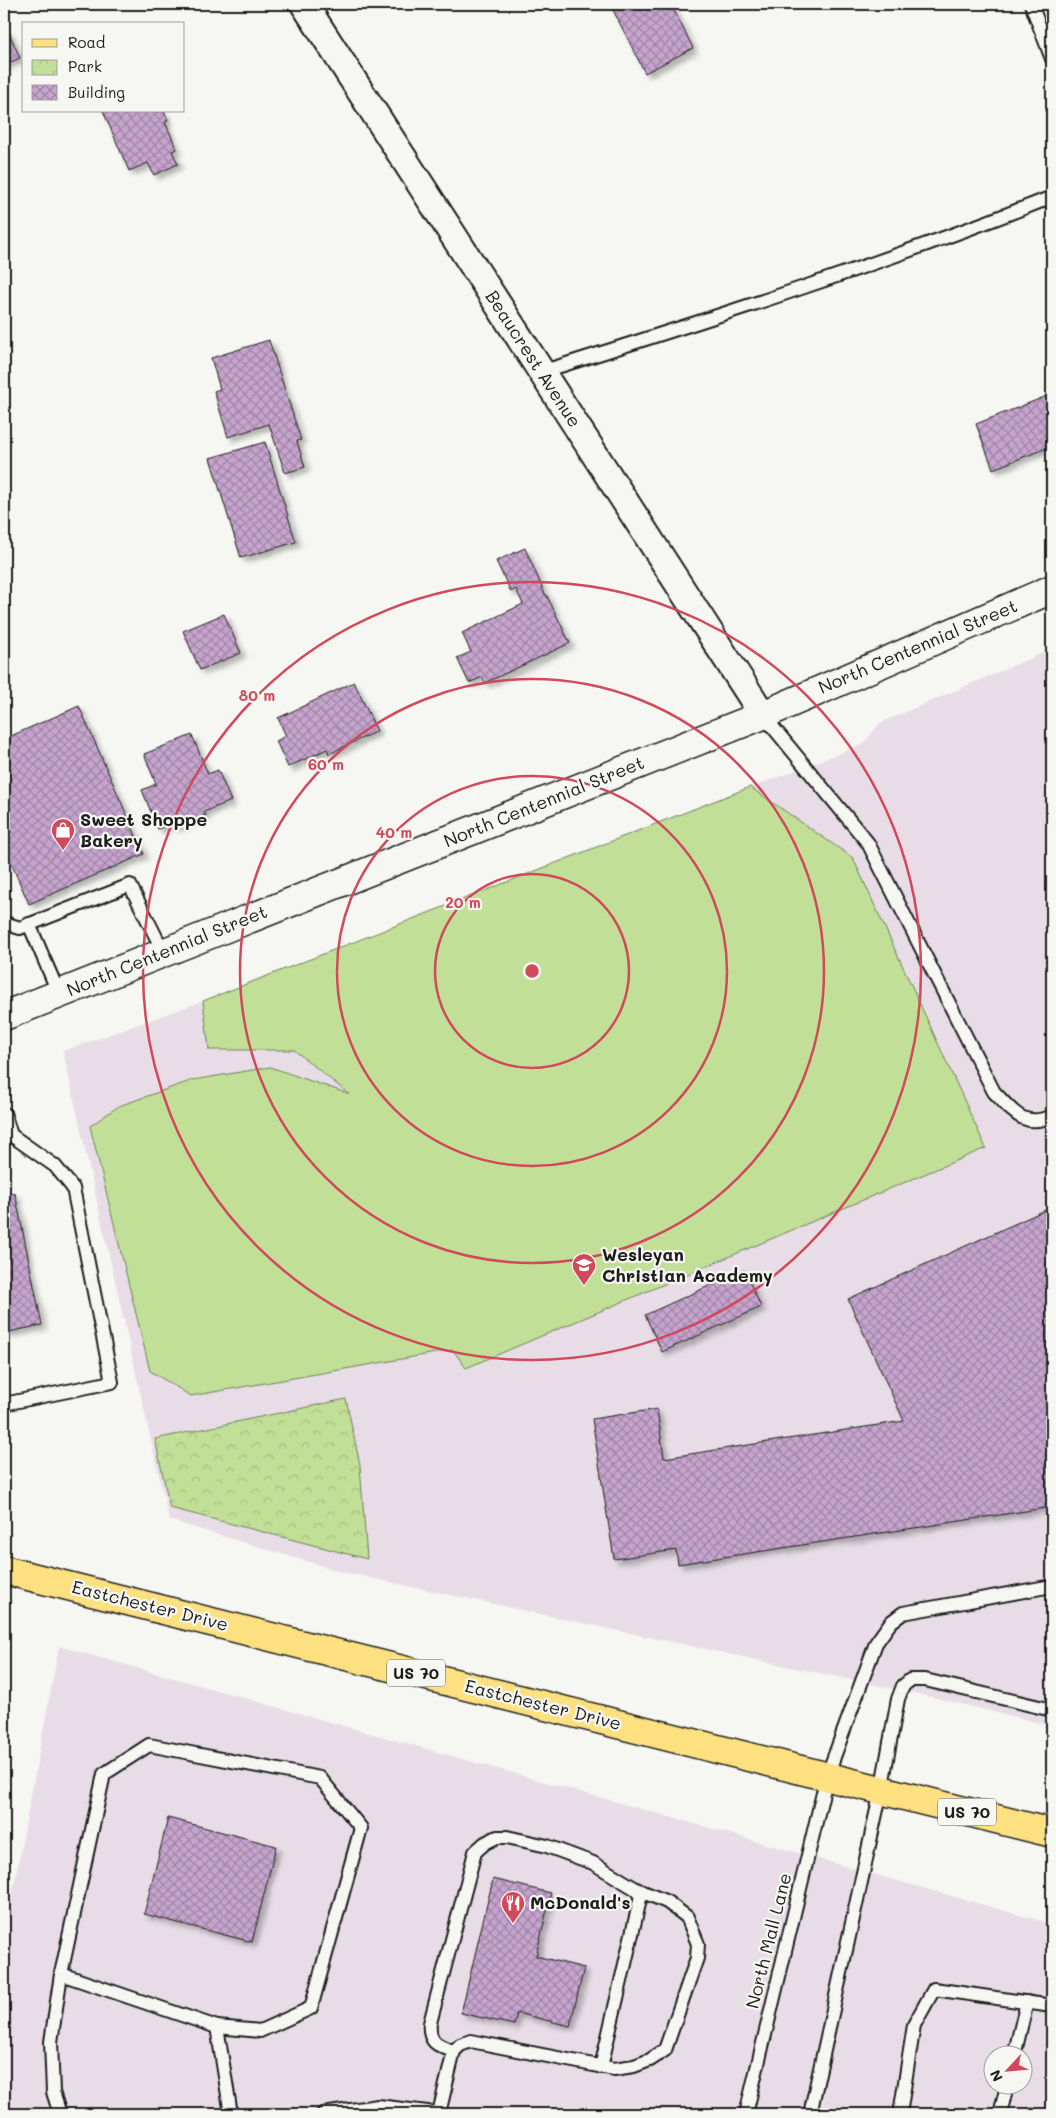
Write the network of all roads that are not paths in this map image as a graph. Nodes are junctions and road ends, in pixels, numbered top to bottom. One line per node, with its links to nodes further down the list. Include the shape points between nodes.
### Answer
1 (304, 4): 5 (street, Beaucrest Avenue)
2 (1031, 4): 3 (lane)
3 (1052, 59)
4 (1052, 196): 5 (lane, via 951,236 749,307)
5 (542, 372): 7 (street, Beaucrest Avenue)
6 (1052, 589): 7 (main road, North Centennial Street)
7 (763, 715): 10 (main road, North Centennial Street); 14 (lane, via 868,843 994,1092 1020,1118 1042,1120)
8 (4, 923): 9 (lane, via 20,928)
9 (29, 924): 10 (lane, via 130,885); 11 (lane)
10 (164, 953): 11 (main road, North Centennial Street)
11 (59, 994): 12 (main road, North Centennial Street)
12 (4, 1016)
13 (4, 1113): 15 (lane, via 11,1135 55,1166 73,1188 112,1382)
14 (1052, 1116)
15 (4, 1404)
16 (4, 1570): 19 (main road, Eastchester Drive / US 70)
17 (1052, 1586): 19 (lane, North Mall Lane, via 922,1608 903,1613 891,1622 876,1643)
18 (1052, 1710): 20 (lane, via 925,1680 910,1680 903,1686 898,1699)
19 (827, 1776): 20 (main road, Eastchester Drive / US 70); 36 (lane, North Mall Lane)
20 (881, 1791): 21 (main road, Eastchester Drive / US 70); 37 (lane)
21 (1052, 1832)
22 (642, 1891): 28 (lane, via 593,1863 547,1846 507,1837 497,1837 485,1843 475,1852 430,2023 431,2038 442,2047); 29 (lane); 29 (lane, via 667,1902 687,1917 698,1944 697,1958 665,2050 634,2066)
23 (61, 1974): 26 (lane); 26 (lane, via 104,1774 149,1745 320,1778 360,1828 312,2008 260,2031); 32 (lane, via 51,2042 53,2092)
24 (1027, 2002): 25 (lane); 27 (lane); 38 (lane, via 934,1989 914,2024)
25 (1052, 2006)
26 (217, 2027): 33 (lane)
27 (1016, 2046)
28 (454, 2050): 29 (lane, via 471,2041); 35 (lane)
29 (601, 2067)
30 (1004, 2096): 39 (lane)
31 (379, 2110): 34 (lane); 35 (lane)
32 (60, 2114)
33 (231, 2114)
34 (323, 2114)
35 (442, 2114)
36 (746, 2114)
37 (810, 2114)
38 (900, 2114)
39 (1000, 2114)

